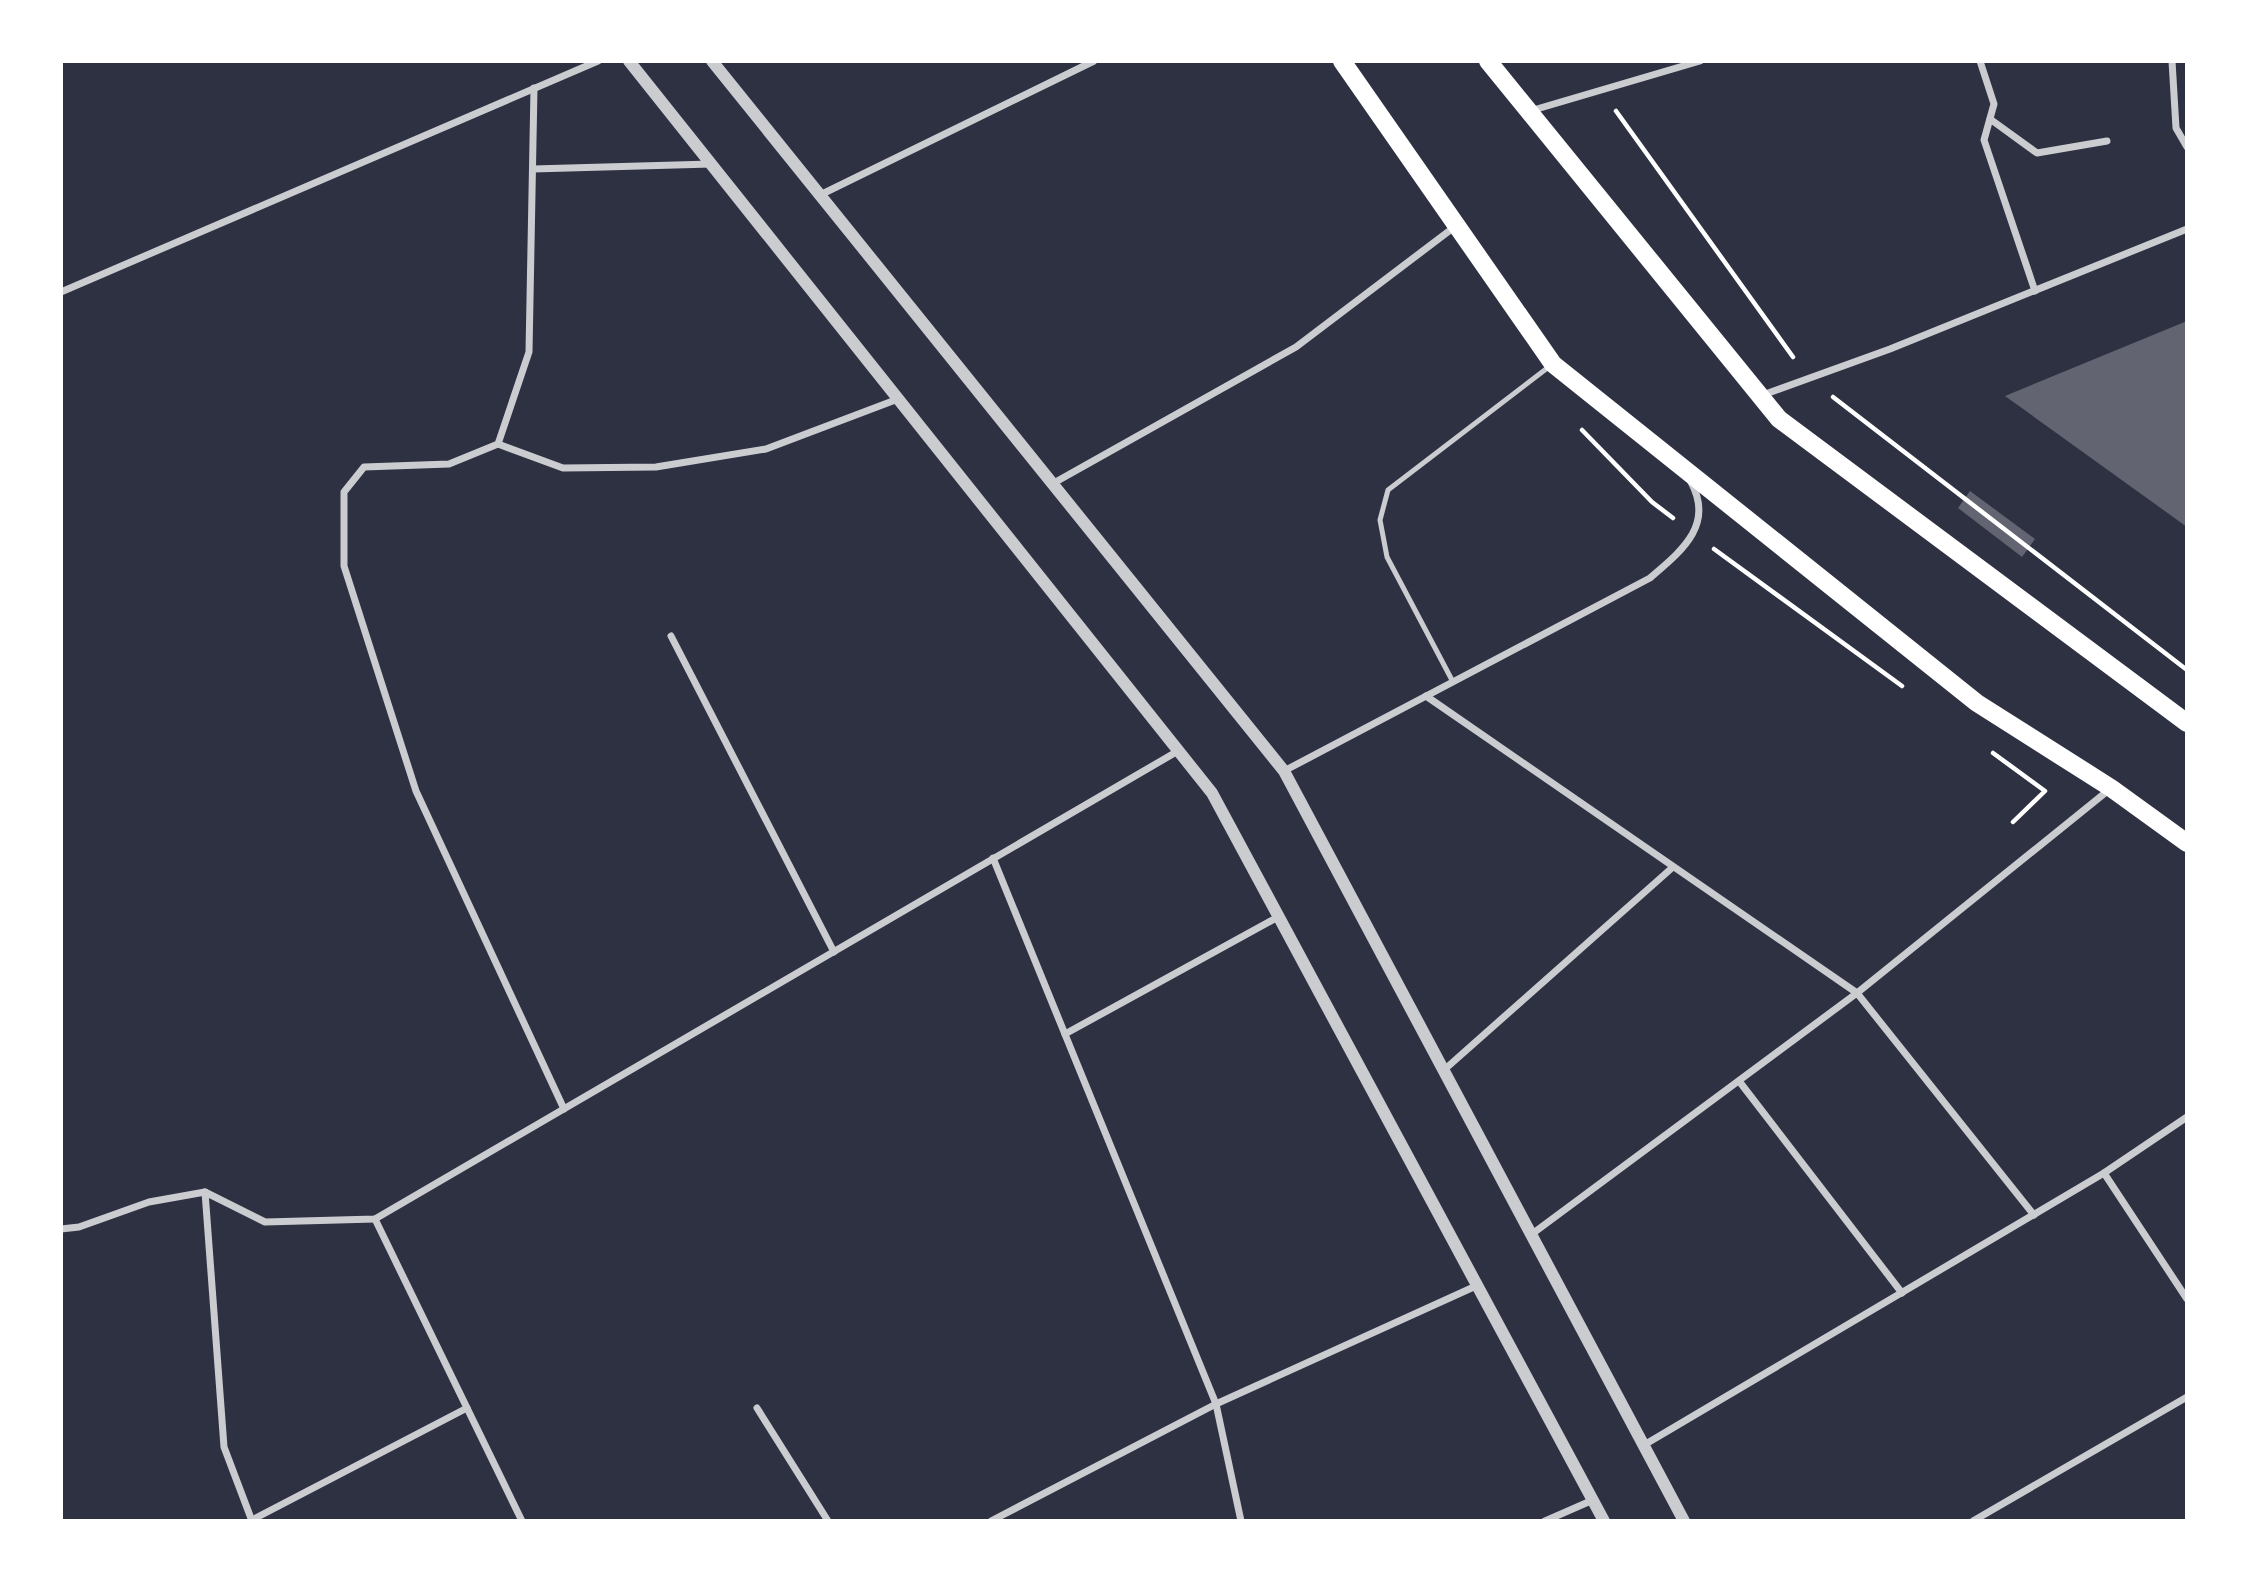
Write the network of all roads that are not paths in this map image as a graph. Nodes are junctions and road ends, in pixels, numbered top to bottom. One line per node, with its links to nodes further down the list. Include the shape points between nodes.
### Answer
1 (598, 61): 10 (street)
2 (629, 61): 15 (street)
3 (712, 61): 17 (street)
4 (1094, 61): 17 (street)
5 (1342, 61): 18 (main road)
6 (1488, 61): 11 (main road)
7 (1700, 61): 11 (street)
8 (1980, 61): 12 (street, via 1994,104)
9 (2172, 61): 14 (street, via 2176,128)
10 (534, 89): 16 (street); 21 (street)
11 (1529, 112): 23 (main road)
12 (1990, 119): 13 (street, via 2037,153); 20 (street, via 1984,140)
13 (2107, 141)
14 (2187, 147)
15 (710, 164): 16 (street); 24 (street)
16 (533, 169): 25 (street, via 529,352)
17 (818, 196): 27 (street)
18 (1457, 225): 22 (main road); 27 (street, via 1296,347)
19 (2187, 229): 20 (street)
20 (2035, 290): 23 (street)
21 (61, 292)
22 (1553, 364): 26 (main road); 29 (lane, via 1388,490 1380,520 1387,556)
23 (1760, 396): 31 (main road, via 1779,419)
24 (898, 399): 25 (street, via 766,449 656,467 563,468); 32 (street)
25 (498, 444): 44 (street, via 449,464 364,467 344,492 344,566 416,791)
26 (1684, 469): 29 (street, via 1698,495 1698,521 1687,546 1650,578); 34 (main road, via 1977,703)
27 (1051, 484): 33 (street)
28 (671, 636): 39 (street)
29 (1453, 682): 30 (street)
30 (1426, 696): 33 (street); 37 (street)
31 (2187, 723)
32 (1178, 751): 36 (street); 38 (street, via 1212,793)
33 (1284, 771): 42 (street)
34 (2111, 788): 35 (main road); 40 (street)
35 (2187, 843)
36 (993, 858): 39 (street); 41 (street)
37 (1673, 867): 40 (street); 42 (street)
38 (1278, 916): 41 (street); 52 (street)
39 (834, 952): 44 (street)
40 (1857, 993): 43 (street); 48 (street)
41 (1065, 1034): 56 (street)
42 (1444, 1070): 51 (street)
43 (1739, 1081): 51 (street); 53 (street)
44 (564, 1109): 49 (street)
45 (2187, 1117): 46 (street)
46 (2104, 1173): 48 (street); 54 (street)
47 (205, 1192): 49 (street, via 265,1222); 50 (street, via 149,1202); 62 (street, via 224,1447)
48 (2034, 1215): 53 (street)
49 (375, 1219): 57 (street)
50 (61, 1229)
51 (1532, 1234): 59 (street)
52 (1476, 1286): 56 (street); 60 (street)
53 (1902, 1293): 59 (street)
54 (2187, 1299)
55 (2187, 1398): 61 (street)
56 (1216, 1404): 65 (street); 66 (street)
57 (467, 1408): 62 (street); 63 (street)
58 (757, 1408): 64 (street)
59 (1644, 1445): 69 (street)
60 (1593, 1500): 67 (street); 68 (street)
61 (1984, 1518): 70 (street)
62 (251, 1521)
63 (522, 1521)
64 (828, 1521)
65 (991, 1521)
66 (1241, 1521)
67 (1545, 1521)
68 (1604, 1521)
69 (1684, 1521)
70 (1973, 1521)

